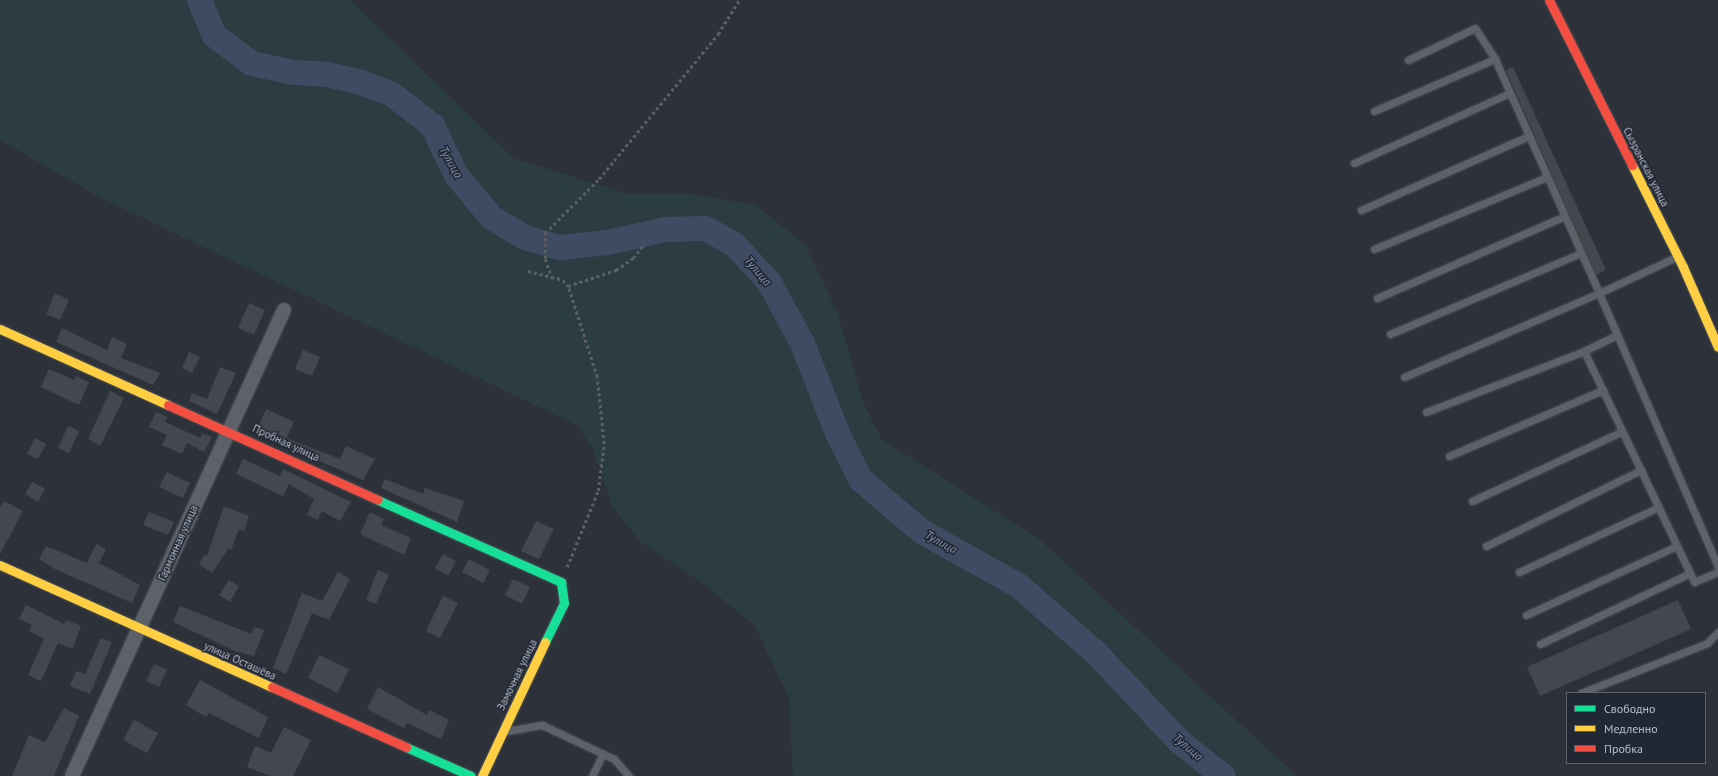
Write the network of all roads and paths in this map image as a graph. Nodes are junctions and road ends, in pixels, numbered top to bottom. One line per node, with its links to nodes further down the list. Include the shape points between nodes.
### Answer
1 (739, 0): 17 (path, via 718,34 599,179 545,233 545,259)
2 (1549, 0): 15 (street, Сызранская улица)
3 (1494, 59): 4 (lane, via 1475,28); 5 (lane); 6 (lane)
4 (1408, 60)
5 (1510, 93): 7 (lane); 8 (lane)
6 (1374, 111)
7 (1529, 136): 9 (lane); 10 (lane)
8 (1354, 163)
9 (1547, 177): 11 (lane); 13 (lane)
10 (1361, 210)
11 (1565, 216): 14 (lane); 20 (lane)
12 (645, 243): 18 (path, via 633,258 616,270)
13 (1374, 249)
14 (1581, 253): 19 (lane); 23 (lane)
15 (1678, 256): 19 (lane); 25 (street, Сызранская улица)
16 (528, 271): 17 (path)
17 (552, 279): 18 (path, via 563,280)
18 (568, 286): 43 (path, via 597,376 604,444 598,491)
19 (1599, 293): 24 (lane); 27 (lane)
20 (1377, 298)
21 (284, 310): 30 (street, Гармонная улица)
22 (0, 328): 30 (street, Пробная улица)
23 (1390, 334)
24 (1617, 335): 26 (lane); 39 (lane)
25 (1718, 347)
26 (1584, 351): 28 (lane); 29 (lane)
27 (1404, 377)
28 (1603, 390): 31 (lane); 32 (lane)
29 (1426, 412)
30 (229, 430): 43 (street, Пробная улица); 45 (street, Гармонная улица)
31 (1622, 431): 33 (lane); 34 (lane)
32 (1449, 456)
33 (1641, 470): 35 (lane); 36 (lane)
34 (1472, 501)
35 (1659, 507): 37 (lane); 40 (lane)
36 (1486, 546)
37 (1677, 546): 42 (lane); 44 (lane)
38 (0, 565): 45 (street, улица Осташёва)
39 (1718, 567)
40 (1519, 572)
41 (1718, 572): 42 (lane, via 1694,582)
42 (1690, 573): 47 (lane)
43 (561, 582): 49 (street, Замочная улица, via 564,603)
44 (1526, 615)
45 (139, 629): 51 (street, Гармонная улица); 52 (street, улица Осташёва)
46 (1718, 632): 48 (lane, via 1707,643)
47 (1540, 644)
48 (1584, 692)
49 (503, 732): 50 (lane, via 542,725); 53 (street, Замочная улица)
50 (603, 753): 54 (lane); 55 (lane, via 614,759)
51 (72, 776)
52 (471, 776)
53 (482, 776)
54 (592, 776)
55 (629, 776)

